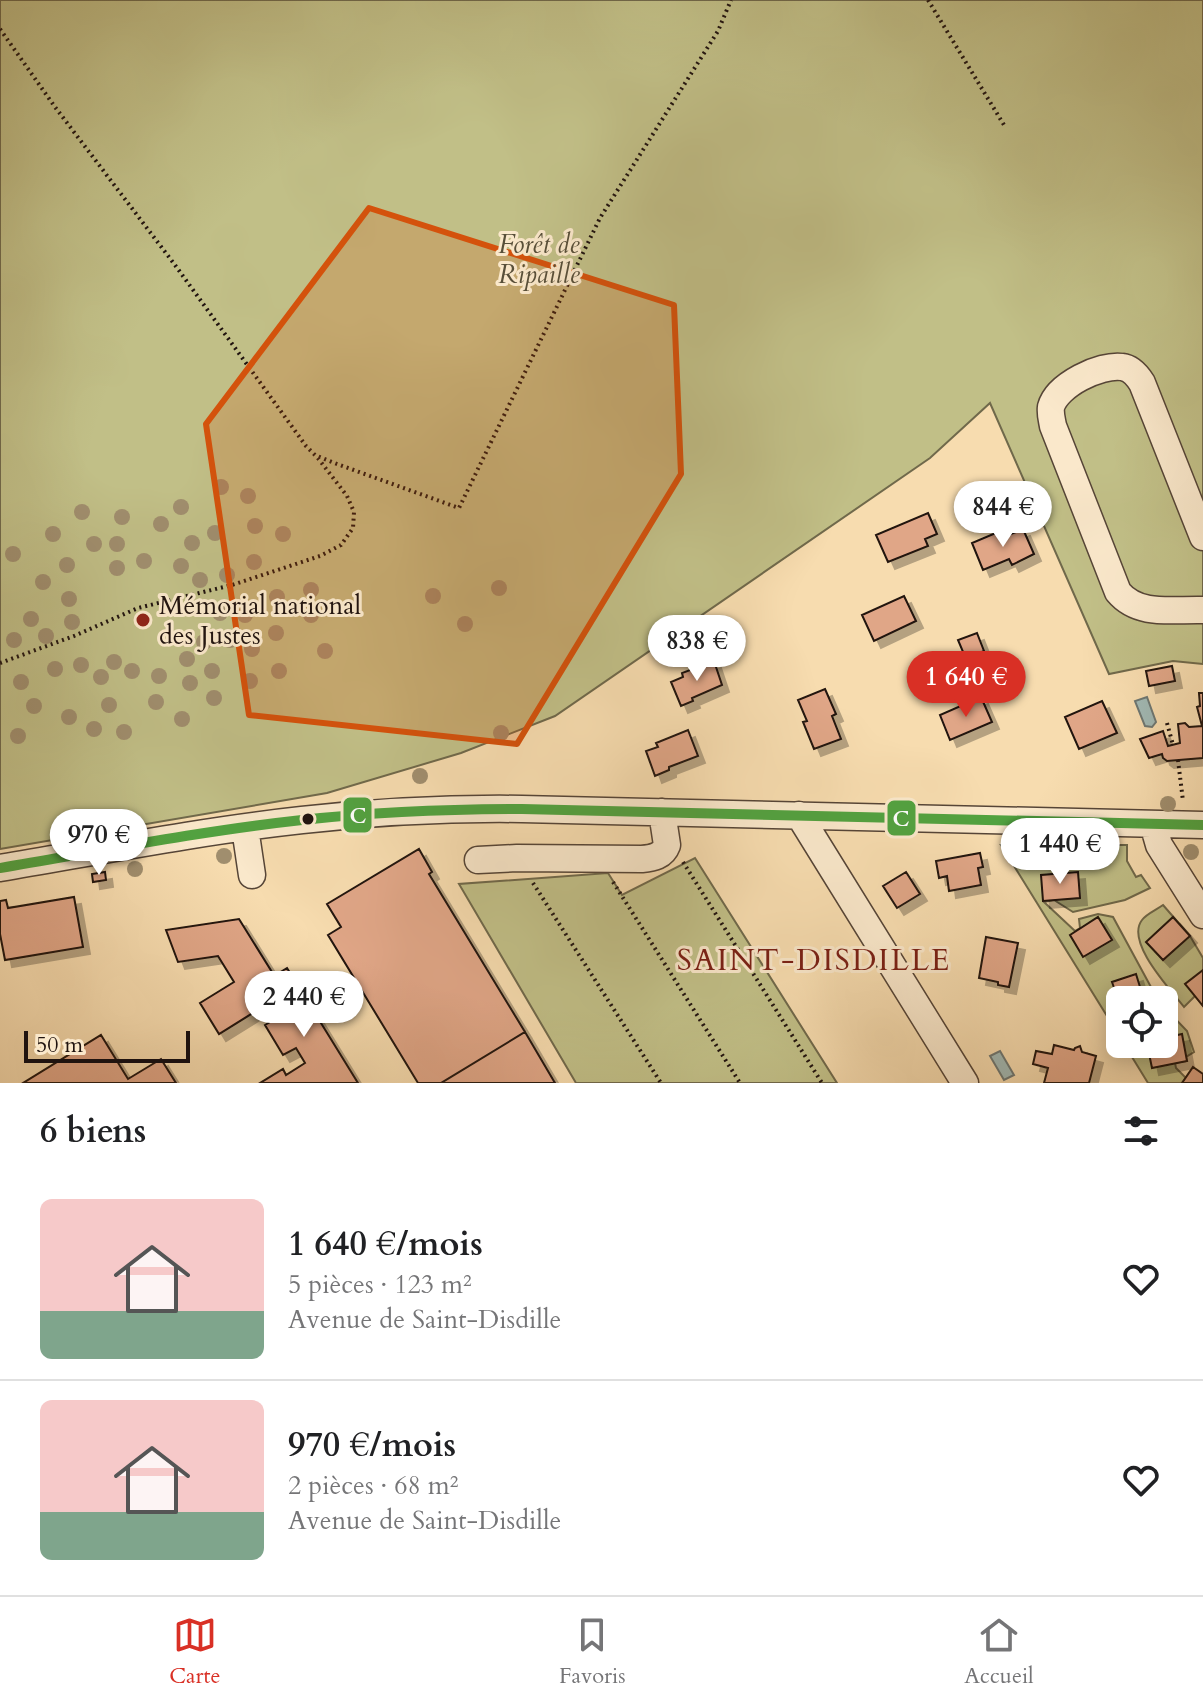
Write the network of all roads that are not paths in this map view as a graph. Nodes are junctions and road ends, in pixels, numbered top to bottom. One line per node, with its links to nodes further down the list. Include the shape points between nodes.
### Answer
1 (1203, 537): 2 (street, via 1137,375 1121,367 1097,370 1054,399 1053,426 1118,592 1138,607)
2 (1203, 610)
3 (662, 812): 4 (street); 7 (street, via 449,810); 8 (street, via 665,850 649,858)
4 (799, 815): 5 (street); 12 (street)
5 (1153, 824): 6 (street); 11 (street, via 1159,845)
6 (1194, 825)
7 (245, 828): 9 (street); 10 (street)
8 (478, 860)
9 (0, 868)
10 (252, 875)
11 (1203, 915)
12 (965, 1083)

